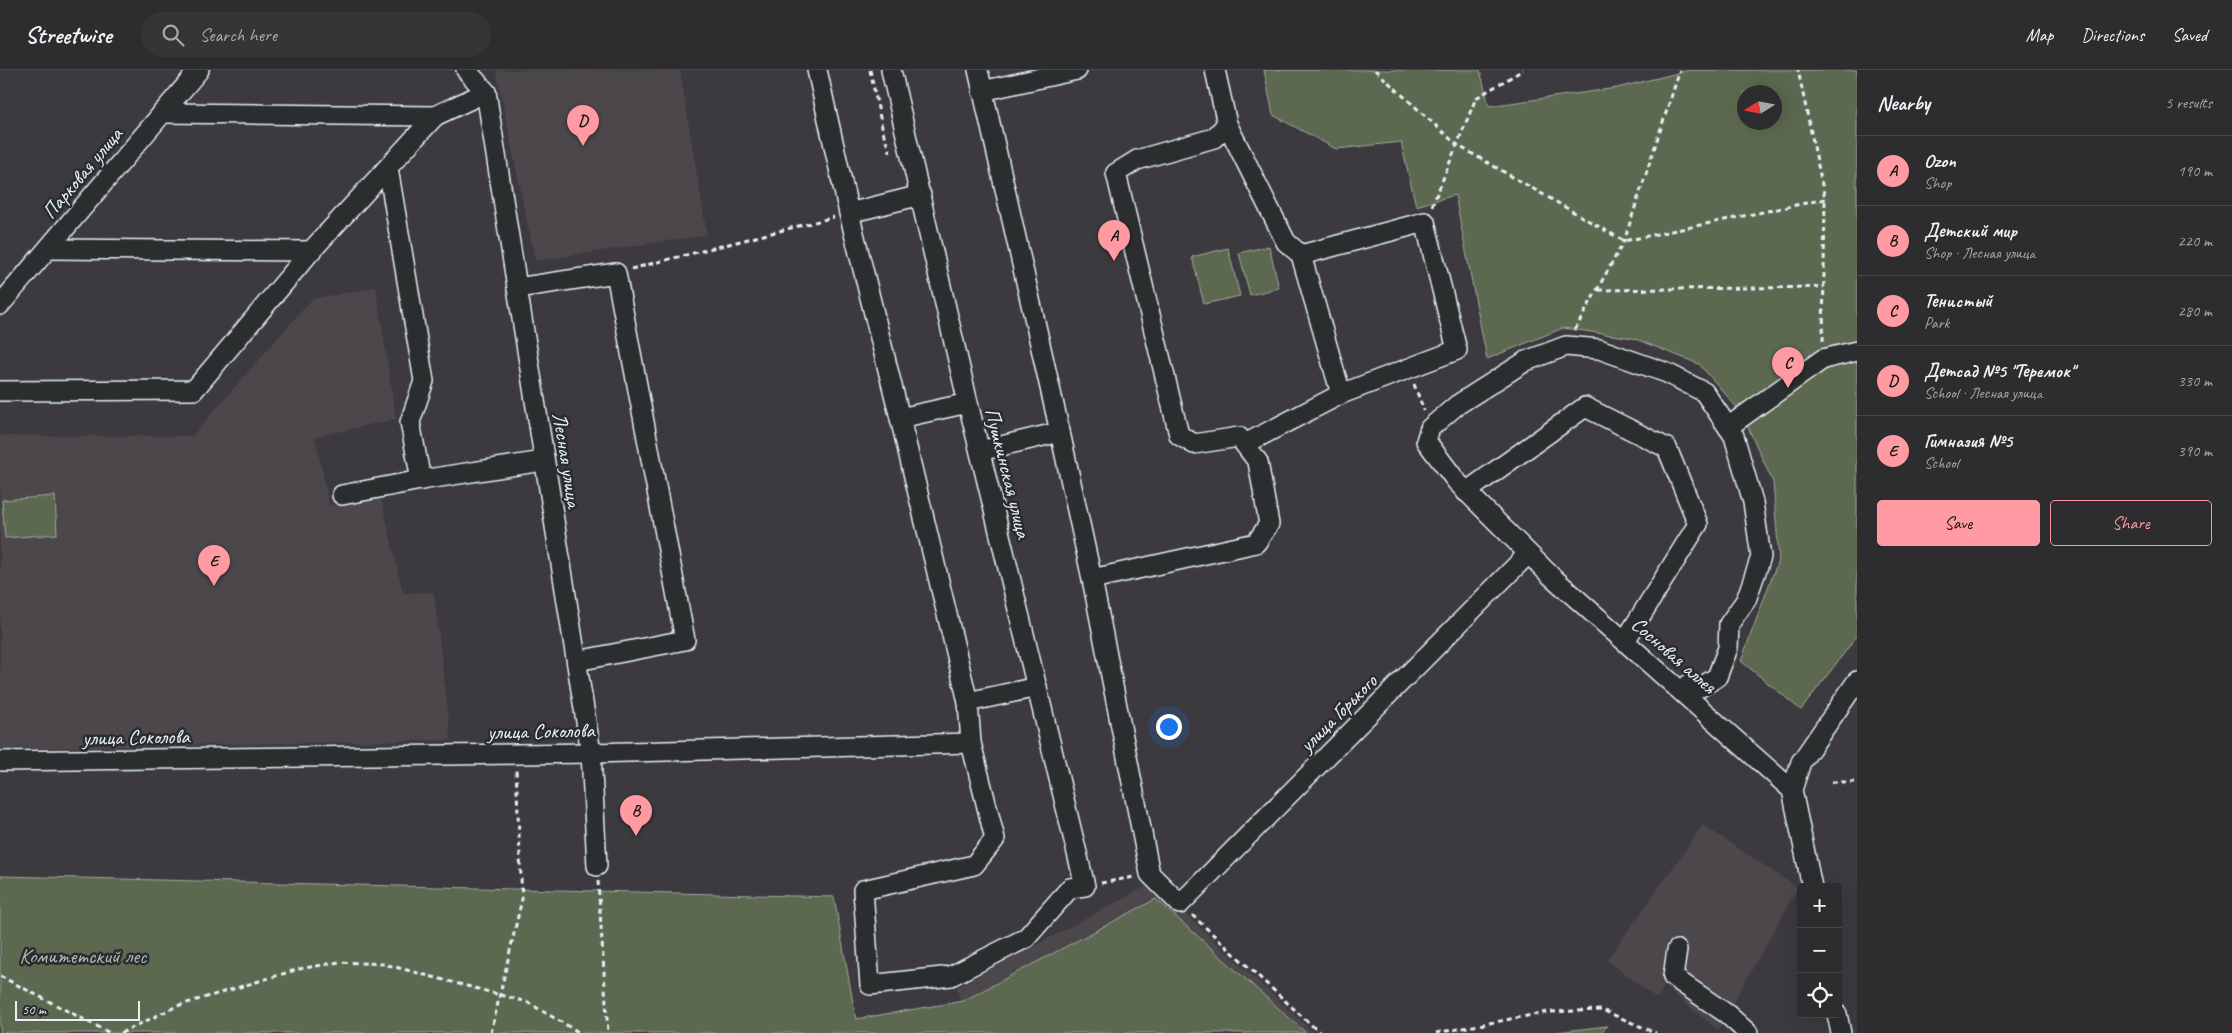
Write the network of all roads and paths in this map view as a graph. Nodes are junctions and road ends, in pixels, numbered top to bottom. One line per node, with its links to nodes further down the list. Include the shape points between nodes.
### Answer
1 (199, 70): 14 (street, Парковая улица)
2 (466, 70): 13 (street)
3 (817, 70): 21 (street)
4 (891, 70): 19 (street, Пушкинская улица)
5 (978, 70): 12 (street)
6 (1076, 70): 12 (street)
7 (1215, 70): 16 (street)
8 (1375, 70): 17 (path)
9 (1523, 70): 17 (path, via 1476,98)
10 (1680, 70): 23 (path)
11 (1798, 70): 20 (path)
12 (982, 91): 41 (street)
13 (486, 92): 15 (street); 29 (street, Лесная улица)
14 (162, 113): 15 (street); 24 (street, Парковая улица)
15 (435, 116): 18 (street)
16 (1227, 124): 26 (street, via 1286,242); 43 (street, via 1214,138 1136,160 1116,173 1179,435 1194,444 1239,437)
17 (1457, 145): 22 (path); 23 (path)
18 (388, 168): 25 (street); 46 (street, via 424,381 410,422)
19 (921, 195): 21 (street); 38 (street, Пушкинская улица)
20 (1825, 199): 23 (path); 28 (path)
21 (849, 213): 27 (path); 39 (street)
22 (1425, 222): 26 (street); 35 (street, via 1456,350)
23 (1624, 241): 30 (path)
24 (48, 248): 25 (street); 31 (street, Парковая улица)
25 (311, 251): 36 (street, via 194,390)
26 (1301, 255): 37 (street)
27 (616, 273): 29 (street); 52 (street, via 685,640)
28 (1824, 286): 30 (path); 34 (path)
29 (517, 288): 45 (street, Лесная улица)
30 (1598, 290): 32 (path)
31 (0, 305)
32 (1566, 346): 40 (street, via 1599,349 1667,373 1704,392); 42 (street, via 1526,360 1457,405)
33 (1857, 351): 34 (street)
34 (1823, 360): 40 (street)
35 (1408, 368): 37 (street); 42 (path)
36 (0, 391)
37 (1341, 394): 43 (street)
38 (968, 403): 39 (street); 44 (street, Пушкинская улица)
39 (900, 418): 56 (street)
40 (1728, 427): 55 (street, via 1734,436 1753,502 1761,557 1746,600 1729,624 1728,648 1717,677 1701,687 1690,684)
41 (1060, 432): 44 (street); 50 (street)
42 (1428, 434): 47 (street, Сосновая аллея, via 1435,455)
43 (1245, 444): 50 (street, via 1258,462 1269,524 1256,543)
44 (980, 450): 54 (street, Пушкинская улица)
45 (544, 461): 46 (street); 52 (street, Лесная улица)
46 (421, 480): 48 (street)
47 (1466, 492): 49 (street, Сосновая аллея); 51 (street, via 1585,407 1667,448 1698,524)
48 (342, 495)
49 (1528, 554): 51 (street, Сосновая аллея); 68 (street, улица Горького)
50 (1092, 579): 65 (street)
51 (1625, 641): 55 (street, Сосновая аллея)
52 (577, 662): 58 (street, Лесная улица)
53 (1857, 681): 63 (street, via 1801,762)
54 (1036, 686): 56 (street); 67 (street, Пушкинская улица)
55 (1684, 694): 63 (street, Сосновая аллея)
56 (968, 702): 57 (street)
57 (971, 743): 58 (street, улица Соколова); 67 (street, via 995,839 974,865 863,890 870,984 950,976 1026,938 1070,888)
58 (591, 753): 59 (street, улица Соколова); 64 (street, Лесная улица)
59 (516, 754): 60 (street, улица Соколова); 71 (path, via 522,899)
60 (0, 761)
61 (1832, 782): 62 (path)
62 (1857, 782)
63 (1792, 790): 66 (street)
64 (597, 866): 77 (path)
65 (1150, 874): 67 (path); 68 (street)
66 (1811, 883)
67 (1085, 886)
68 (1180, 904): 78 (path)
69 (1677, 950): 81 (street, via 1673,977 1727,1014)
70 (0, 976): 73 (path)
71 (499, 995): 74 (path, via 384,964 339,962 299,969 177,1006); 75 (path); 76 (path, via 527,1002)
72 (1838, 1018): 82 (street)
73 (110, 1033)
74 (121, 1033)
75 (491, 1033)
76 (580, 1033)
77 (608, 1033)
78 (1320, 1033)
79 (1436, 1033): 80 (path, via 1548,1012 1602,1010)
80 (1656, 1033)
81 (1748, 1033)
82 (1841, 1033)

